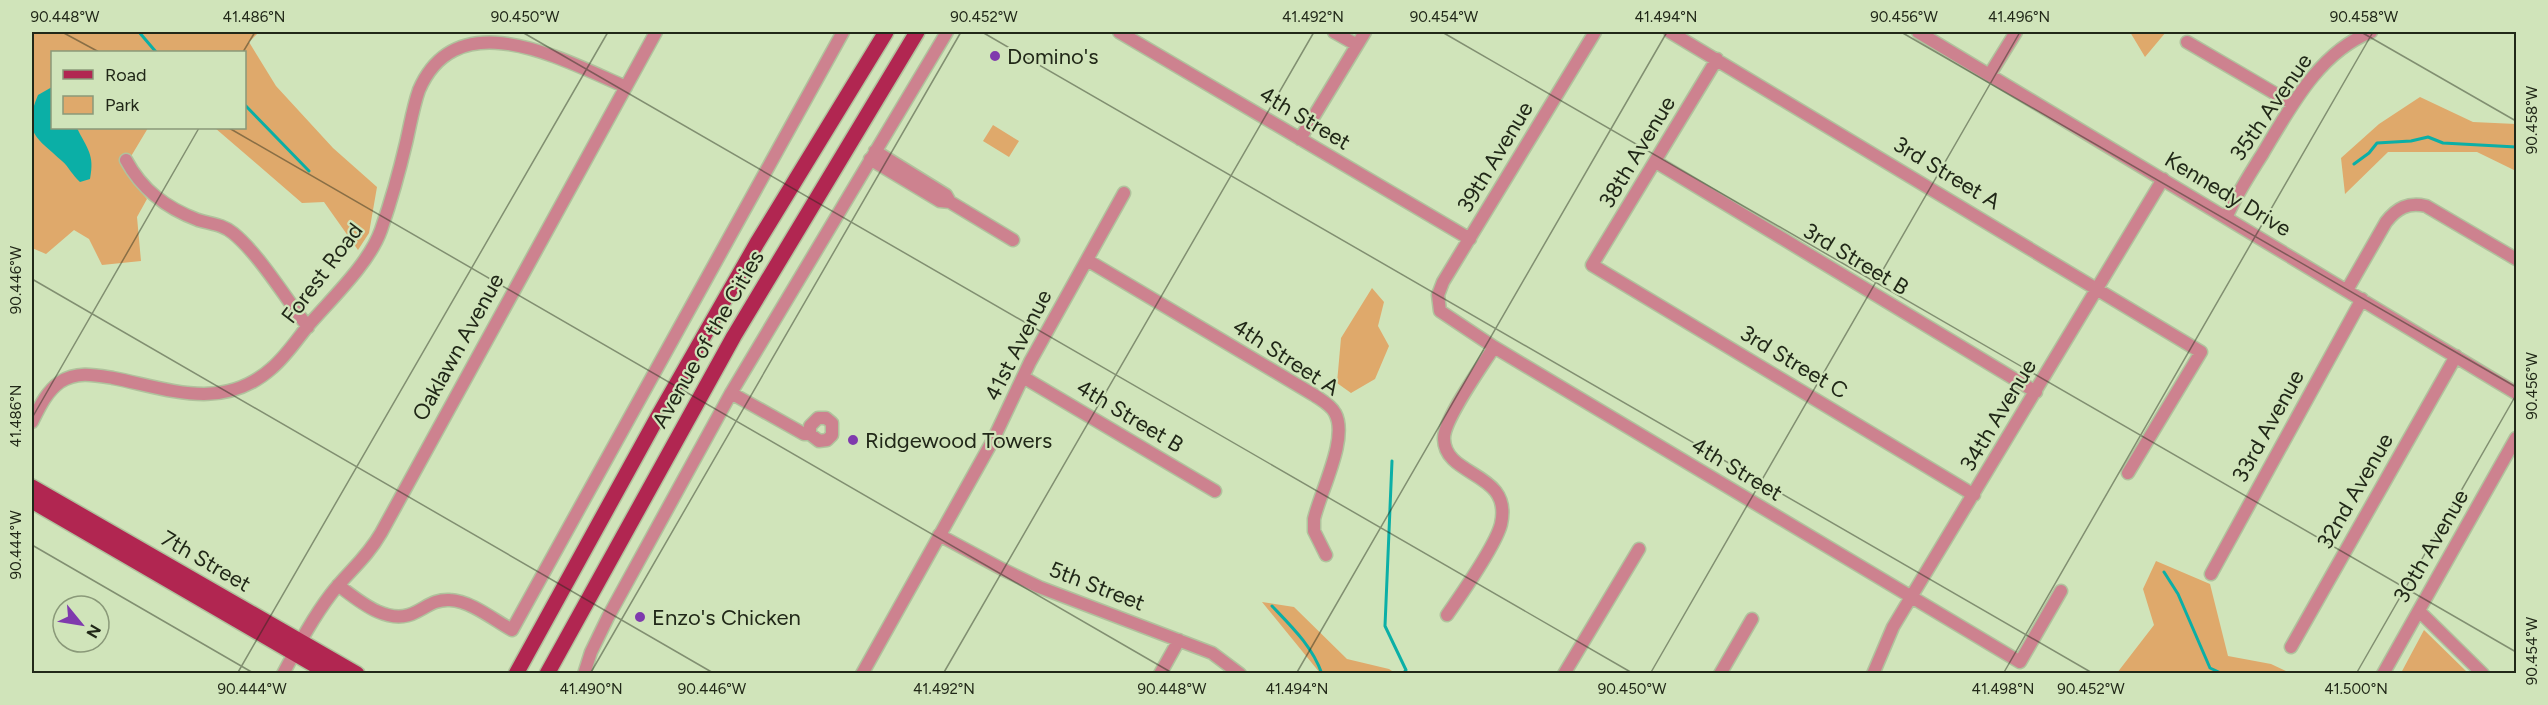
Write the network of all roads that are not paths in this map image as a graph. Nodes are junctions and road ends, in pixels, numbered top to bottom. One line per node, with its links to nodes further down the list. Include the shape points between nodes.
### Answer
1 (656, 32): 18 (street, Oaklawn Avenue)
2 (843, 32): 56 (street, Avenue of the Cities, via 512,630 462,602 449,600 433,602 409,615 389,616)
3 (886, 32): 58 (main road, Avenue of the Cities, via 758,243)
4 (917, 32): 52 (main road, Avenue of the Cities, via 758,295)
5 (947, 32): 21 (street, Avenue of the Cities)
6 (1119, 32): 20 (street, 4th Street)
7 (1334, 32): 15 (street)
8 (1365, 32): 15 (street)
9 (1595, 32): 27 (street, 39th Avenue)
10 (1670, 32): 16 (street, 3rd Street A)
11 (1918, 32): 17 (street, Kennedy Drive)
12 (2016, 32): 17 (street)
13 (2368, 33): 19 (street, 35th Avenue, via 2328,61)
14 (2187, 42): 19 (street)
15 (1357, 45): 20 (street)
16 (1717, 59): 23 (street, 38th Avenue); 32 (street, 3rd Street A)
17 (1990, 74): 24 (street, Kennedy Drive)
18 (626, 87): 36 (street, Forest Road, via 526,45 483,41 452,51 435,66 420,90 392,200 377,240); 56 (street, Oaklawn Avenue, via 377,540 363,561)
19 (2293, 104): 26 (street, 35th Avenue)
20 (1300, 139): 27 (street, 4th Street)
21 (873, 155): 28 (street, via 940,201 950,202); 41 (street, Avenue of the Cities)
22 (126, 160): 36 (street, via 155,198 224,227 239,239)
23 (1656, 162): 31 (street, 38th Avenue); 40 (street, 3rd Street B)
24 (2163, 179): 26 (street, Kennedy Drive); 32 (street, 34th Avenue)
25 (1125, 193): 30 (street, 41st Avenue)
26 (2226, 218): 33 (street, Kennedy Drive)
27 (1470, 239): 35 (street, 39th Avenue, via 1440,289)
28 (1013, 240)
29 (2517, 259): 33 (street, via 2426,206 2412,203 2400,208 2386,222)
30 (1087, 260): 39 (street, 41st Avenue); 54 (street, 4th Street A, via 1334,410 1340,426 1338,442 1314,519 1314,531)
31 (1592, 265): 49 (street, 3rd Street C)
32 (2097, 288): 40 (street, 34th Avenue); 46 (street, 3rd Street A, via 2201,352)
33 (2347, 290): 34 (street, Kennedy Drive)
34 (2362, 299): 38 (street, Kennedy Drive); 55 (street, 33rd Avenue)
35 (1438, 306): 37 (street, 4th Street, via 1444,316)
36 (308, 327): 43 (street, Forest Road, via 273,368 228,392 191,394 86,374 67,378 54,388)
37 (1494, 347): 59 (street, 4th Street); 61 (street, via 1449,422 1444,441 1452,459 1491,485 1499,497 1502,520)
38 (2456, 356): 42 (street, Kennedy Drive); 65 (street, 32nd Avenue)
39 (1023, 377): 48 (street, 4th Street B); 51 (street, 41st Avenue, via 993,440)
40 (2036, 392): 49 (street, 34th Avenue)
41 (731, 393): 44 (street); 73 (street, Avenue of the Cities, via 608,617)
42 (2517, 393)
43 (32, 422)
44 (810, 434)
45 (2517, 438): 60 (street, 30th Avenue)
46 (2128, 473)
47 (32, 487): 64 (main road, 7th Street)
48 (1215, 491)
49 (1974, 495): 59 (street, 34th Avenue)
50 (32, 501): 64 (main road, 7th Street)
51 (939, 535): 63 (street, 5th Street, via 1039,587); 74 (street, 41st Avenue)
52 (619, 542): 71 (main road, Avenue of the Cities); 72 (main road)
53 (1639, 549): 77 (street)
54 (1326, 555)
55 (2211, 574)
56 (338, 585): 64 (street, Oaklawn Avenue)
57 (2061, 591): 59 (street, 4th Street, via 2020,662)
58 (559, 595): 69 (main road); 70 (main road, Avenue of the Cities)
59 (1911, 598): 79 (street, 34th Avenue, via 1893,627)
60 (2419, 610): 80 (street, 30th Avenue); 81 (street)
61 (1447, 615)
62 (1752, 619): 78 (street)
63 (1179, 640): 75 (street); 76 (street, 5th Street, via 1212,653)
64 (298, 647): 66 (street, Oaklawn Avenue); 67 (main road, 7th Street); 68 (main road, 7th Street)
65 (2291, 647)
66 (283, 674)
67 (330, 674)
68 (357, 674)
69 (508, 674)
70 (516, 674)
71 (547, 674)
72 (557, 674)
73 (584, 674)
74 (862, 674)
75 (1160, 674)
76 (1240, 674)
77 (1564, 674)
78 (1719, 674)
79 (1873, 674)
80 (2383, 674)
81 (2483, 674)

